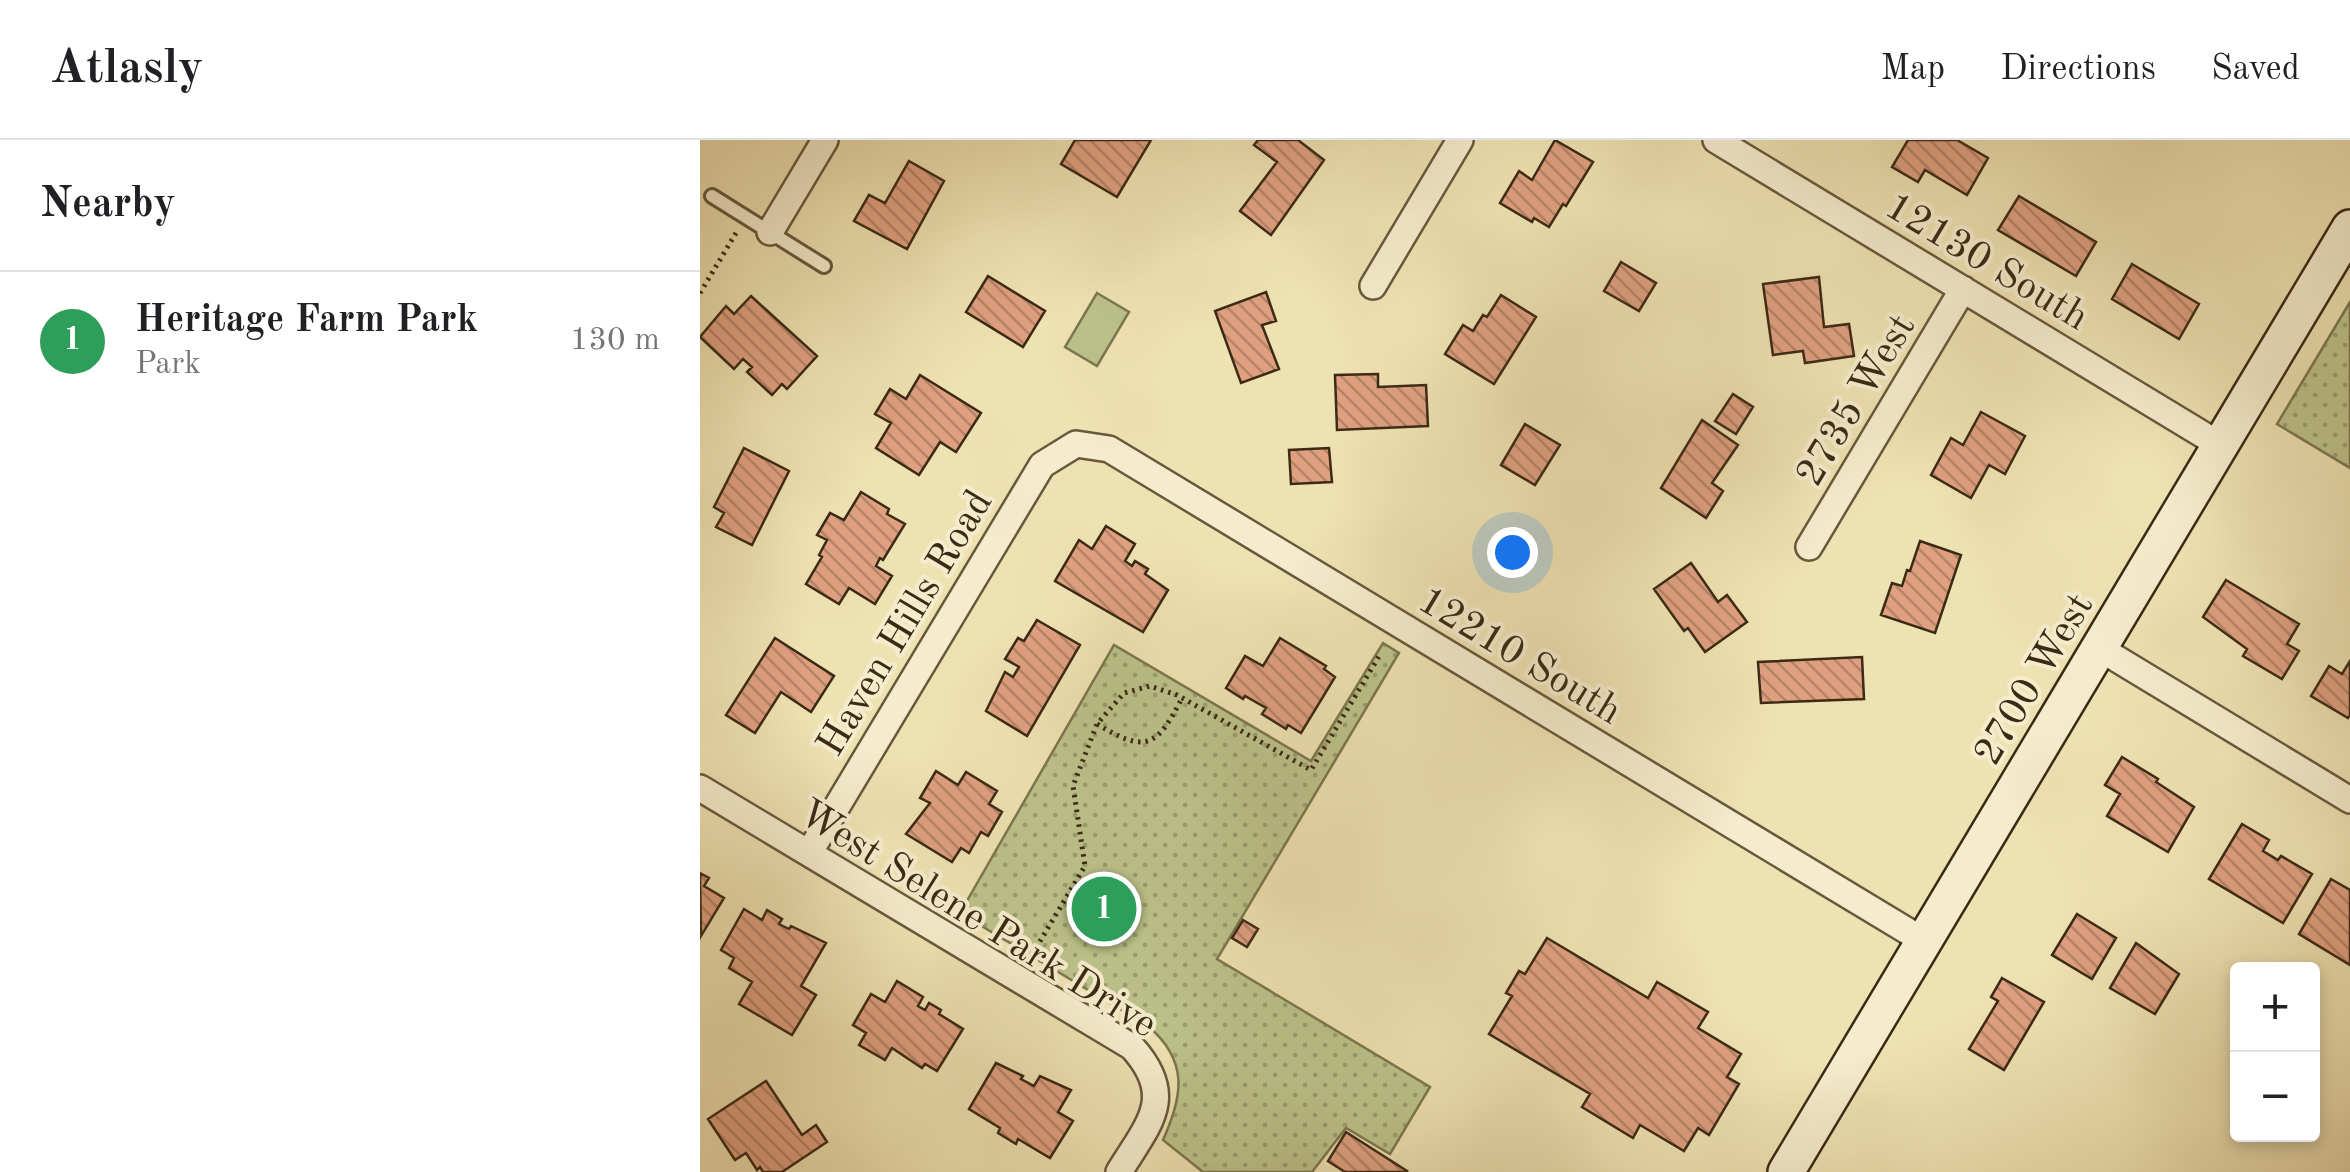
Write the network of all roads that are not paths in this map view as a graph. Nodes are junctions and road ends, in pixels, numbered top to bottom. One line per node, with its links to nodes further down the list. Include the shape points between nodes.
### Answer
1 (825, 140): 6 (street)
2 (1460, 140): 8 (street)
3 (1716, 140): 9 (street, 12130 South)
4 (712, 196): 6 (lane)
5 (2350, 228): 11 (main road, 2700 West)
6 (770, 232): 7 (lane)
7 (824, 266)
8 (1373, 286)
9 (1963, 289): 11 (street, 12130 South); 12 (street, 2735 West)
10 (1076, 444): 16 (street, Haven Hills Road, via 1042,465); 17 (street, 12210 South, via 1109,450)
11 (2220, 445): 13 (main road, 2700 West)
12 (1810, 547)
13 (2099, 648): 15 (street); 17 (main road, 2700 West)
14 (700, 788): 16 (street, West Selene Park Drive)
15 (2350, 800)
16 (809, 853): 18 (street, West Selene Park Drive, via 1132,1047 1149,1066 1155,1108)
17 (1924, 941): 19 (main road, 2700 West)
18 (1119, 1172)
19 (1786, 1172)

